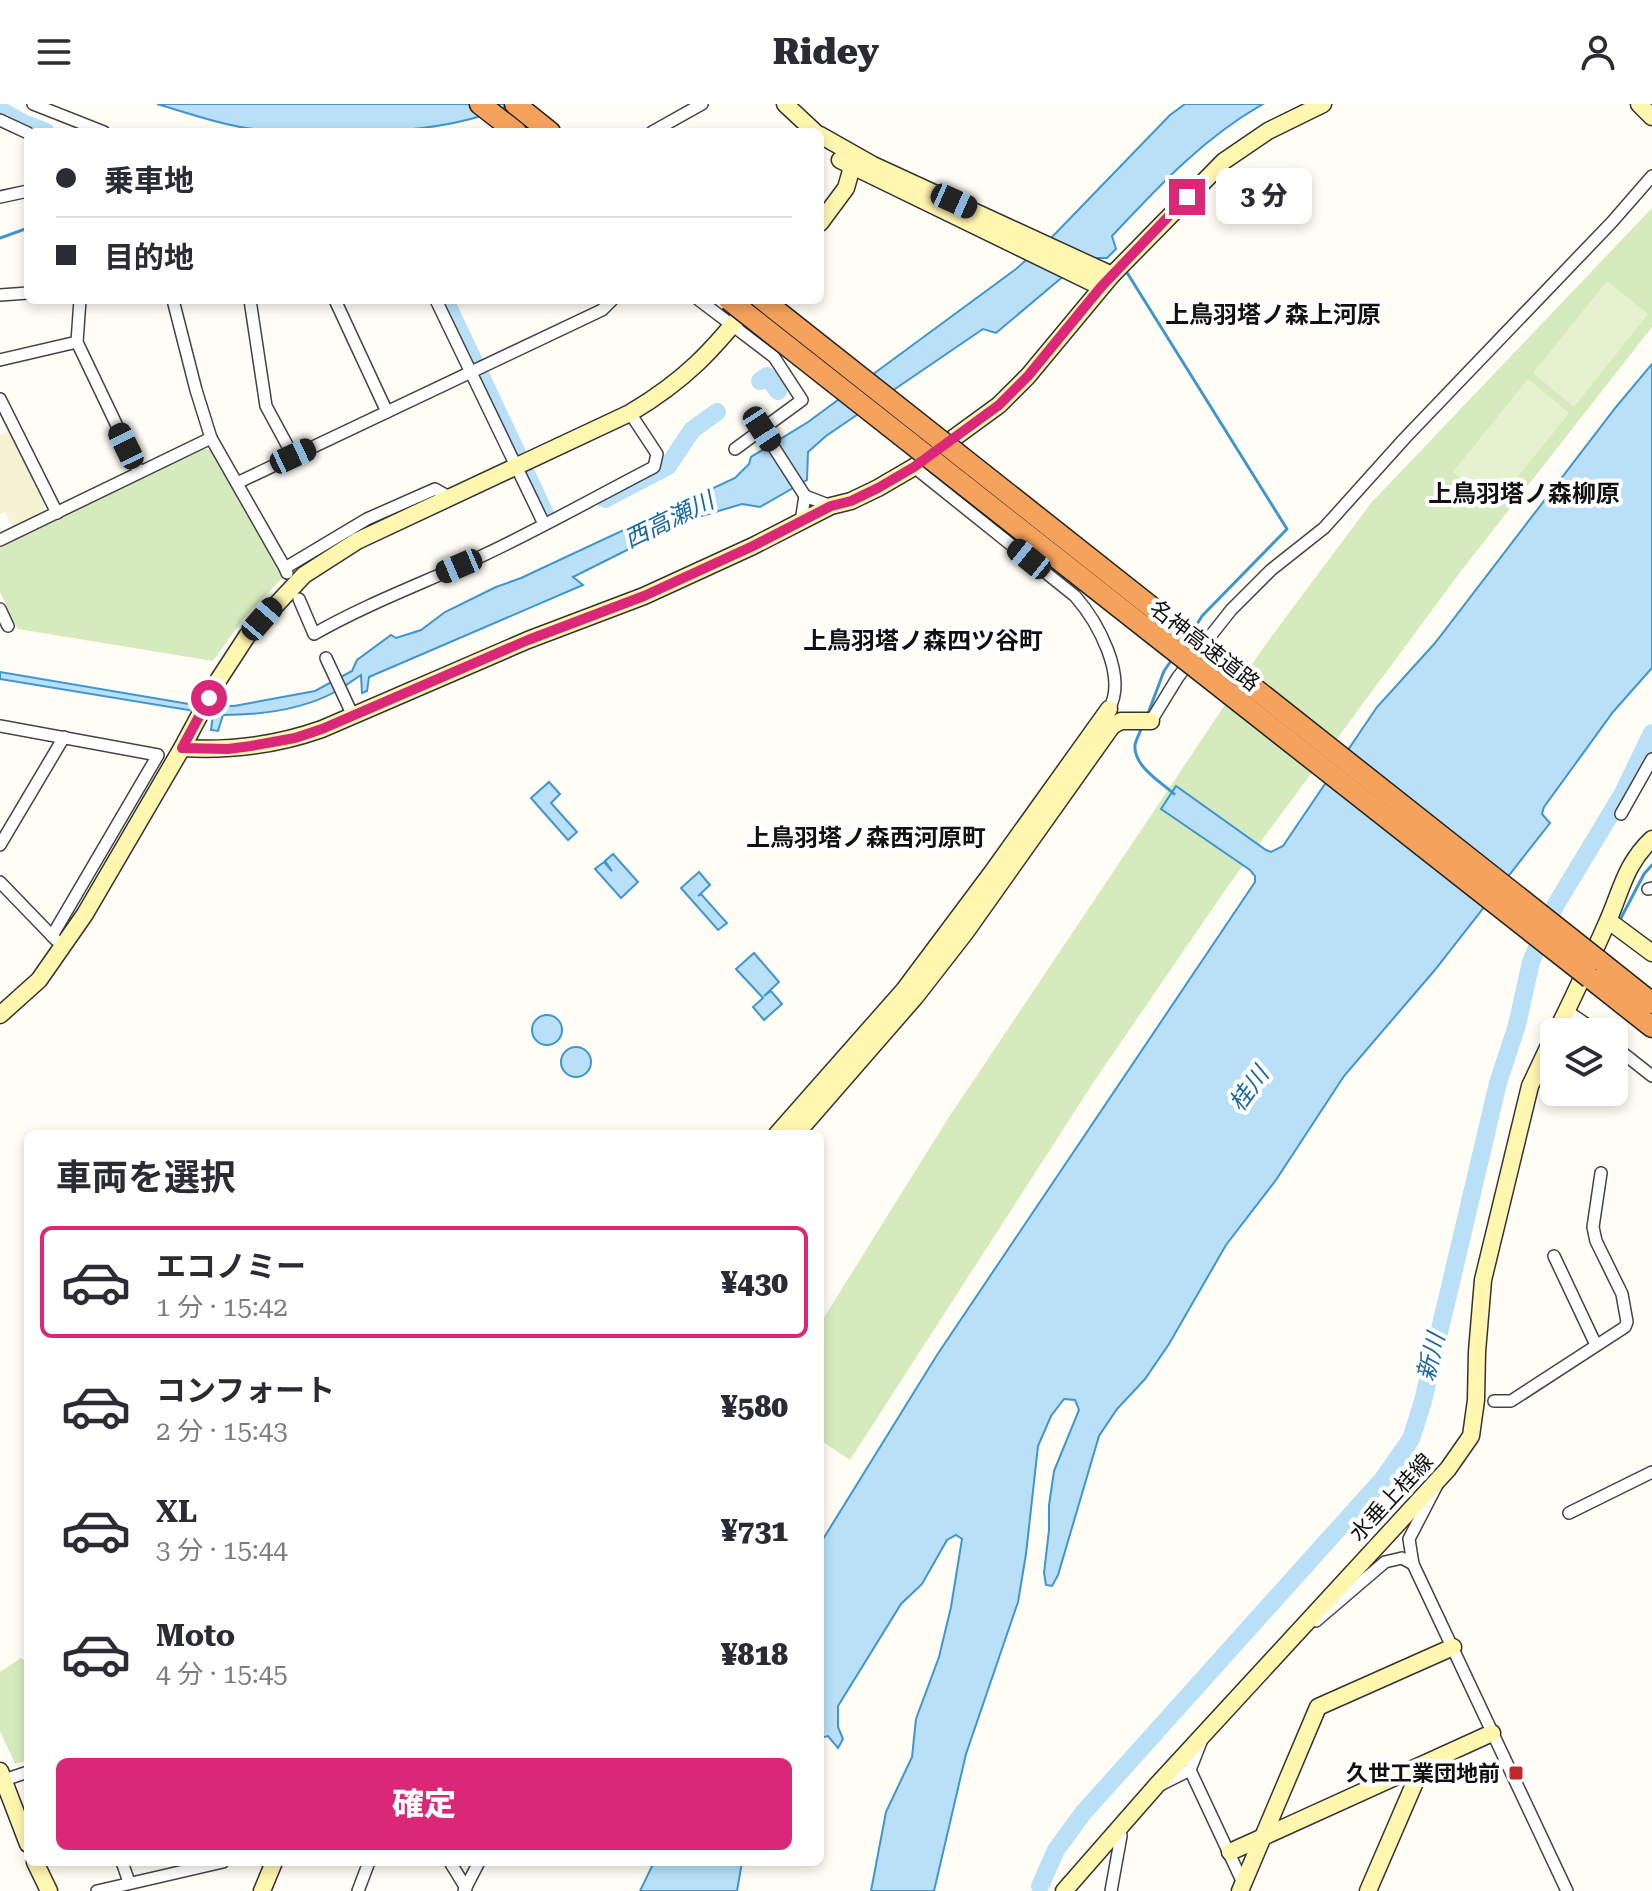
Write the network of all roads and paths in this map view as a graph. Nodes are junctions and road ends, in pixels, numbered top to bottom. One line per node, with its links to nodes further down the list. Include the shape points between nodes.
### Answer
1 (33, 104): 11 (street)
2 (480, 104): 12 (highway)
3 (515, 104): 13 (highway)
4 (702, 104): 14 (street)
5 (771, 104): 15 (street)
6 (785, 104): 16 (street)
7 (1323, 104): 26 (street, via 1268,131 1224,161)
8 (1639, 104): 9 (street)
9 (1652, 117)
10 (0, 120): 17 (street)
11 (94, 128)
12 (511, 128)
13 (545, 128)
14 (659, 128)
15 (794, 128)
16 (811, 128)
17 (24, 131)
18 (824, 139): 20 (street)
19 (824, 150): 20 (street)
20 (855, 162): 24 (street); 25 (street, via 846,188); 26 (street)
21 (1652, 176): 67 (street, via 1324,528 1231,610)
22 (24, 192): 23 (street)
23 (0, 197)
24 (824, 204)
25 (824, 218)
26 (1106, 281): 51 (street, via 999,405)
27 (24, 293): 28 (street)
28 (0, 295)
29 (80, 304): 40 (street)
30 (174, 304): 47 (street)
31 (251, 304): 49 (street, via 266,406)
32 (337, 304): 44 (street)
33 (438, 304): 42 (street)
34 (608, 304): 42 (street)
35 (704, 304): 39 (street)
36 (734, 304): 80 (highway, 名神高速道路, bridge)
37 (750, 304): 39 (street)
38 (768, 304): 80 (highway, 名神高速道路, bridge)
39 (733, 326): 45 (street, via 693,369); 46 (street, via 774,357 802,400)
40 (77, 342): 41 (street); 52 (street)
41 (0, 360)
42 (475, 371): 44 (street); 50 (street)
43 (0, 399): 57 (street)
44 (387, 412): 49 (street)
45 (630, 413): 50 (street); 59 (street, via 657,454 654,467)
46 (762, 429): 48 (street); 54 (street)
47 (211, 438): 52 (street); 53 (street)
48 (735, 449)
49 (293, 456): 53 (street)
50 (516, 467): 55 (street); 59 (street)
51 (914, 467): 56 (street); 65 (street, via 1089,612 1107,646 1113,672)
52 (139, 472): 57 (street)
53 (237, 483): 55 (street, via 286,571 367,519 435,489)
54 (805, 496): 56 (street); 58 (street)
55 (451, 498): 70 (street, via 357,541 304,575 247,636)
56 (831, 506): 58 (street)
57 (57, 513): 60 (street)
58 (801, 521): 66 (street, via 644,596)
59 (544, 524): 61 (street, via 314,634)
60 (0, 540)
61 (299, 599)
62 (0, 609): 63 (street, via 8,626)
63 (0, 624)
64 (326, 658): 66 (street)
65 (1109, 709): 89 (street)
66 (352, 712): 70 (street, via 295,738 228,749)
67 (1151, 721): 89 (street, via 1112,726 965,933)
68 (0, 726): 69 (street)
69 (64, 737): 74 (street); 78 (street, via 158,755)
70 (185, 742): 78 (street, via 85,914)
71 (1652, 759): 72 (street)
72 (1621, 814)
73 (1652, 839): 76 (street, 水垂上桂線, via 1625,874)
74 (0, 845)
75 (0, 882): 78 (street)
76 (1609, 921): 77 (street); 82 (street, 水垂上桂線)
77 (1644, 939): 79 (street)
78 (57, 941): 83 (street, via 39,980)
79 (1652, 953)
80 (1594, 969): 81 (highway, 名神高速道路); 86 (highway, 名神高速道路)
81 (1652, 1003)
82 (1567, 1011): 84 (street, 水垂上桂線); 85 (street)
83 (0, 1015)
84 (1563, 1018)
85 (1577, 1018)
86 (1652, 1027)
87 (1628, 1057): 90 (street)
88 (1540, 1065): 98 (street, 水垂上桂線, via 1530,1086 1483,1280 1471,1436)
89 (842, 1072): 91 (street); 92 (street)
90 (1652, 1076)
91 (781, 1130)
92 (799, 1130)
93 (1601, 1173): 95 (street, via 1593,1227 1622,1294 1627,1322)
94 (1554, 1256): 95 (street)
95 (1596, 1345): 96 (street, via 1511,1401)
96 (1494, 1401)
97 (1652, 1472): 99 (street)
98 (1440, 1477): 100 (street, via 1409,1539); 101 (street, 水垂上桂線)
99 (1569, 1513)
100 (1413, 1564): 101 (street, via 1402,1558 1385,1562); 102 (street)
101 (1298, 1631): 104 (street, 水垂上桂線)
102 (1453, 1647): 103 (street); 112 (street, via 1318,1707)
103 (1492, 1733): 105 (street); 124 (street)
104 (1200, 1737): 106 (street); 109 (street, 水垂上桂線)
105 (1422, 1766): 112 (street); 131 (street)
106 (1190, 1770): 109 (street); 113 (street)
107 (24, 1772): 108 (street)
108 (2, 1775): 111 (street)
109 (1156, 1786): 110 (street, 水垂上桂線)
110 (1120, 1828): 129 (street, 水垂上桂線); 130 (street)
111 (24, 1833)
112 (1263, 1836): 113 (street); 122 (street)
113 (1230, 1852): 122 (street)
114 (37, 1866): 125 (street)
115 (123, 1866): 121 (street)
116 (203, 1866): 121 (street)
117 (272, 1866): 127 (street)
118 (367, 1866): 128 (street)
119 (452, 1866): 123 (street)
120 (477, 1866): 123 (street)
121 (129, 1882): 126 (street)
122 (1241, 1887)
123 (465, 1889)
124 (1563, 1890)
125 (49, 1891)
126 (97, 1891)
127 (262, 1891)
128 (358, 1891)
129 (1064, 1891)
130 (1111, 1891)
131 (1368, 1891)

